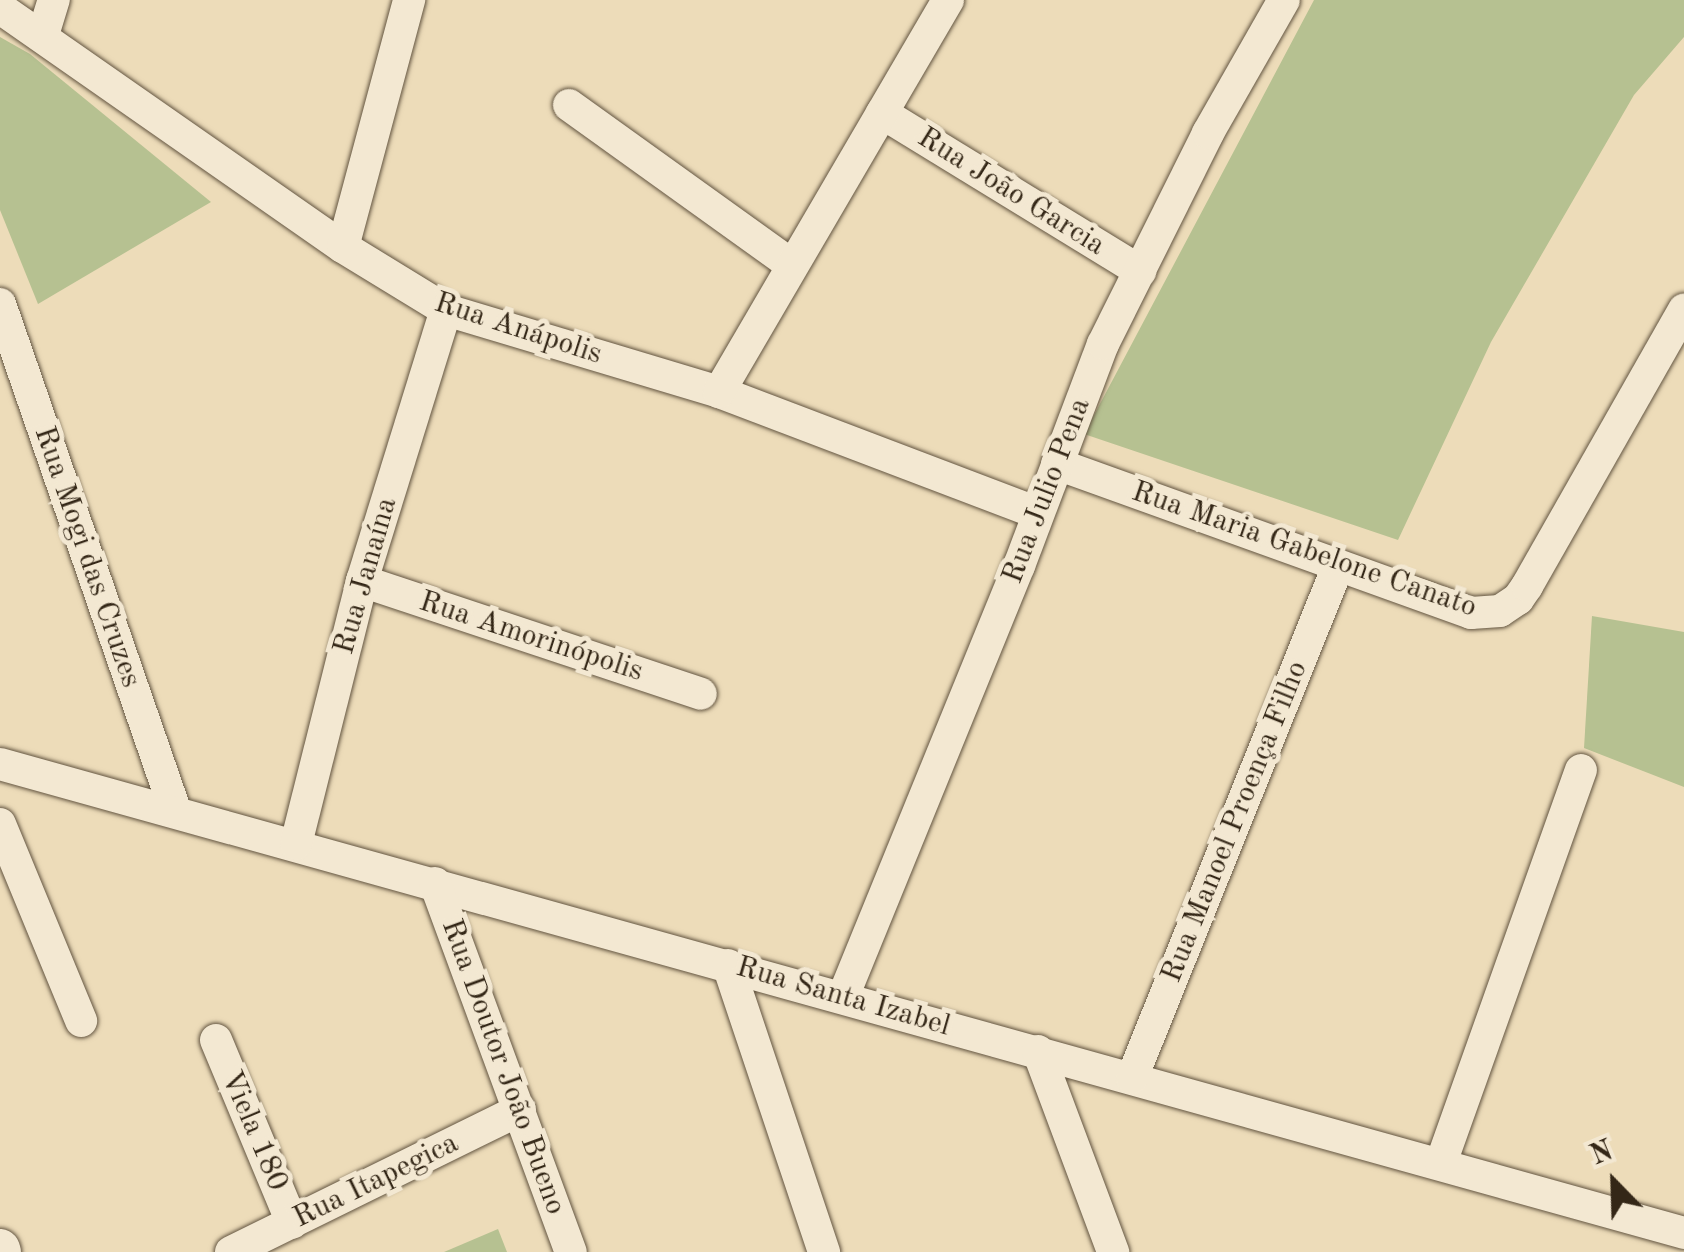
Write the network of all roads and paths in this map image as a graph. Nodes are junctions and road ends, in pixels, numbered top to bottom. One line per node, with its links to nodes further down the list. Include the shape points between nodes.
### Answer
1 (54, 0): 6 (street)
2 (409, 0): 9 (street)
3 (948, 0): 8 (street)
4 (1284, 0): 11 (street, Rua Julio Pena)
5 (0, 8): 6 (street, Rua Anápolis)
6 (43, 35): 9 (street, Rua Anápolis)
7 (569, 104): 10 (street)
8 (882, 113): 10 (street); 11 (street, Rua João Garcia)
9 (344, 247): 13 (street, Rua Anápolis)
10 (790, 264): 15 (street)
11 (1140, 271): 16 (street, Rua Julio Pena, via 1103,344)
12 (0, 304): 23 (street, Rua Mogi das Cruzes)
13 (446, 310): 15 (street, Rua Anápolis); 19 (street, Rua Janaína)
14 (1684, 310): 18 (street, Rua Maria Gabelone Canato, via 1527,586 1508,608 1471,613)
15 (719, 392): 17 (street, Rua Anápolis)
16 (1057, 464): 17 (street, Rua Julio Pena); 18 (street, Rua Maria Gabelone Canato)
17 (1038, 513): 28 (street, Rua Julio Pena)
18 (1338, 566): 32 (street, Rua Manoel Proença Filho)
19 (362, 581): 20 (street, Rua Amorinópolis); 25 (street, Rua Janaína)
20 (701, 694)
21 (0, 764): 23 (street, Rua Santa Izabel)
22 (1582, 770): 34 (street)
23 (175, 810): 25 (street, Rua Santa Izabel)
24 (0, 824): 29 (street)
25 (296, 844): 26 (street, Rua Santa Izabel)
26 (435, 883): 27 (street, Rua Santa Izabel); 33 (street, Rua Doutor João Bueno)
27 (728, 965): 28 (street, Rua Santa Izabel); 39 (street)
28 (843, 997): 31 (street, Rua Santa Izabel)
29 (81, 1021)
30 (216, 1040): 35 (street, Viela 180)
31 (1038, 1051): 32 (street, Rua Santa Izabel); 40 (street)
32 (1132, 1078): 34 (street, Rua Santa Izabel)
33 (520, 1110): 35 (street, Rua Itapegica); 38 (street, Rua Doutor João Bueno)
34 (1440, 1163): 36 (street, Rua Santa Izabel)
35 (292, 1222): 37 (street, Rua Itapegica)
36 (1684, 1233)
37 (232, 1252)
38 (571, 1252)
39 (824, 1252)
40 (1113, 1252)

